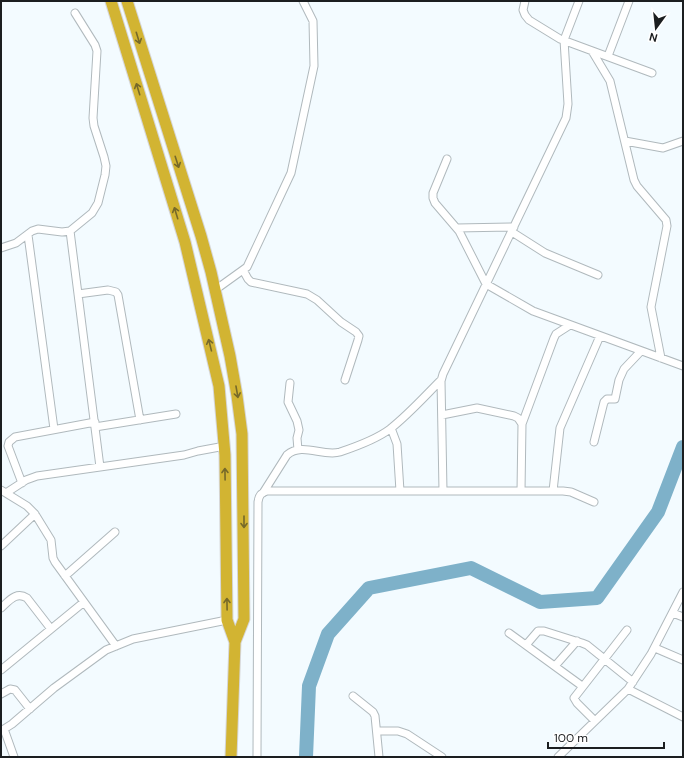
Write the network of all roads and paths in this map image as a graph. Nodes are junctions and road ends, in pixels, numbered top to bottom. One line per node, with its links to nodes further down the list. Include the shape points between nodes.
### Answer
1 (111, 1): 41 (highway, one-way to 1, via 219,386 185,242)
2 (127, 1): 23 (highway, one-way to 23, via 201,236)
3 (303, 1): 20 (street, via 311,14 314,29 314,66 291,173 250,262)
4 (525, 1): 8 (street, via 523,10 529,20)
5 (579, 1): 8 (street)
6 (629, 1): 10 (street)
7 (75, 13): 17 (street, via 97,51 93,118 106,166 95,208)
8 (564, 40): 9 (street); 16 (street, via 568,104 566,118)
9 (592, 50): 10 (street); 12 (street, via 610,81)
10 (608, 56): 11 (street)
11 (652, 73)
12 (625, 141): 13 (street, via 663,148); 28 (street, via 634,180 666,220 667,226 651,308)
13 (683, 141)
14 (447, 159): 15 (street, via 433,198)
15 (457, 228): 16 (street); 22 (street)
16 (513, 229): 21 (street, via 545,253); 22 (street)
17 (70, 231): 18 (street, via 38,229); 24 (street)
18 (28, 234): 19 (street, via 16,243); 39 (street)
19 (1, 248)
20 (243, 270): 23 (street); 30 (street, via 248,279 256,284 307,294 356,332 358,340)
21 (598, 275)
22 (486, 284): 25 (street, via 534,311); 31 (street)
23 (215, 290): 66 (highway, one-way to 66, via 230,356 242,434 244,619)
24 (78, 294): 35 (street, via 108,290 118,295); 36 (street)
25 (570, 325): 26 (street); 37 (street, via 554,338)
26 (600, 336): 27 (street); 49 (street, via 560,428)
27 (641, 351): 28 (street); 40 (street, via 624,369 615,399 607,399 604,402)
28 (660, 358): 29 (street)
29 (683, 366)
30 (345, 380)
31 (441, 380): 34 (street); 38 (street)
32 (290, 383): 42 (street, via 288,402 299,430)
33 (176, 414): 35 (street)
34 (442, 414): 37 (street, via 482,408 514,416); 47 (street)
35 (140, 420): 36 (street)
36 (95, 424): 39 (street); 43 (street)
37 (522, 424): 48 (street)
38 (391, 428): 42 (street, via 339,452); 46 (street, via 397,444)
39 (54, 430): 44 (street, via 15,437 9,442 8,446)
40 (594, 442)
41 (225, 446): 43 (street, via 184,455); 61 (highway, one-way to 41)
42 (298, 450): 50 (street, via 287,455)
43 (100, 467): 44 (street, via 37,476)
44 (22, 483): 45 (street)
45 (3, 491): 52 (street)
46 (400, 491): 47 (street); 50 (street)
47 (443, 491): 48 (street)
48 (521, 491): 49 (street)
49 (553, 491): 51 (street, via 571,492)
50 (263, 493): 87 (street, via 259,496 258,502)
51 (594, 502)
52 (35, 514): 54 (street); 55 (street, via 50,536 53,558)
53 (115, 532): 55 (street)
54 (1, 546)
55 (65, 576): 57 (street)
56 (683, 592): 59 (street)
57 (84, 602): 62 (street); 68 (street)
58 (1, 608): 62 (street, via 13,597 23,595)
59 (673, 613): 60 (street); 69 (street)
60 (683, 617)
61 (227, 620): 66 (highway); 68 (street, via 133,639)
62 (51, 629): 73 (street)
63 (627, 630): 70 (street)
64 (509, 633): 67 (street)
65 (577, 641): 67 (street, via 538,631); 70 (street, via 587,645); 72 (street)
66 (235, 642): 86 (highway)
67 (526, 645): 72 (street)
68 (116, 646): 79 (street, via 106,650 54,688)
69 (655, 648): 71 (street); 74 (street)
70 (604, 659): 74 (street); 75 (street)
71 (683, 660)
72 (555, 666): 75 (street)
73 (1, 670)
74 (633, 682): 76 (street)
75 (582, 686): 81 (street, via 575,695 575,700)
76 (628, 689): 80 (street); 81 (street)
77 (1, 694): 79 (street, via 10,689 15,690)
78 (353, 696): 83 (street, via 374,712)
79 (30, 709): 82 (street)
80 (683, 717)
81 (595, 721): 90 (street)
82 (3, 730): 85 (street)
83 (377, 731): 84 (street, via 402,732); 88 (street)
84 (431, 753): 89 (street)
85 (14, 757)
86 (231, 757)
87 (256, 757)
88 (379, 757)
89 (442, 757)
90 (558, 757)

